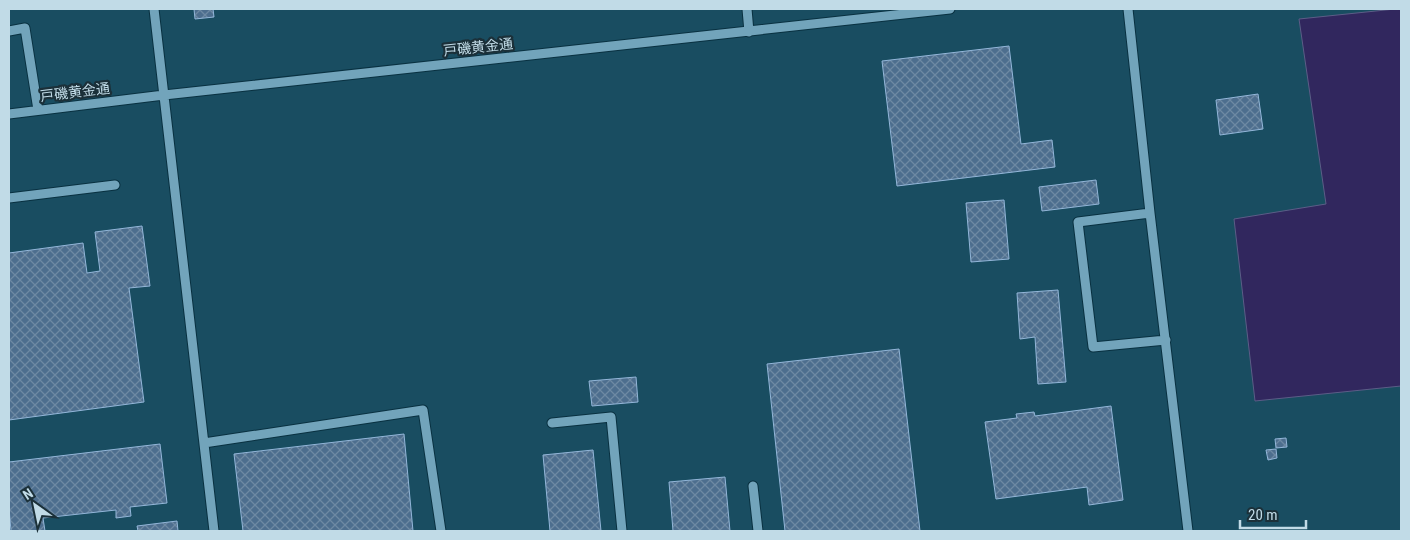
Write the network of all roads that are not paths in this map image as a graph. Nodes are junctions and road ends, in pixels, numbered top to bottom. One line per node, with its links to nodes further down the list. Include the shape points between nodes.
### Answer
1 (154, 9): 7 (street)
2 (747, 9): 6 (street)
3 (950, 9): 6 (street, 戸磯黄金通)
4 (1128, 9): 12 (street)
5 (9, 31): 8 (street, via 25,28)
6 (749, 32): 7 (street, 戸磯黄金通)
7 (164, 95): 8 (street, 戸磯黄金通); 15 (street)
8 (38, 110): 9 (street, 戸磯黄金通)
9 (9, 114)
10 (115, 185): 11 (street)
11 (9, 198)
12 (1150, 213): 13 (street); 13 (street, via 1078,222 1093,347)
13 (1166, 340): 21 (street)
14 (552, 423): 19 (street, via 611,417)
15 (204, 443): 17 (street); 18 (street, via 423,410)
16 (753, 486): 20 (street)
17 (214, 531)
18 (441, 531)
19 (622, 531)
20 (758, 531)
21 (1188, 531)

